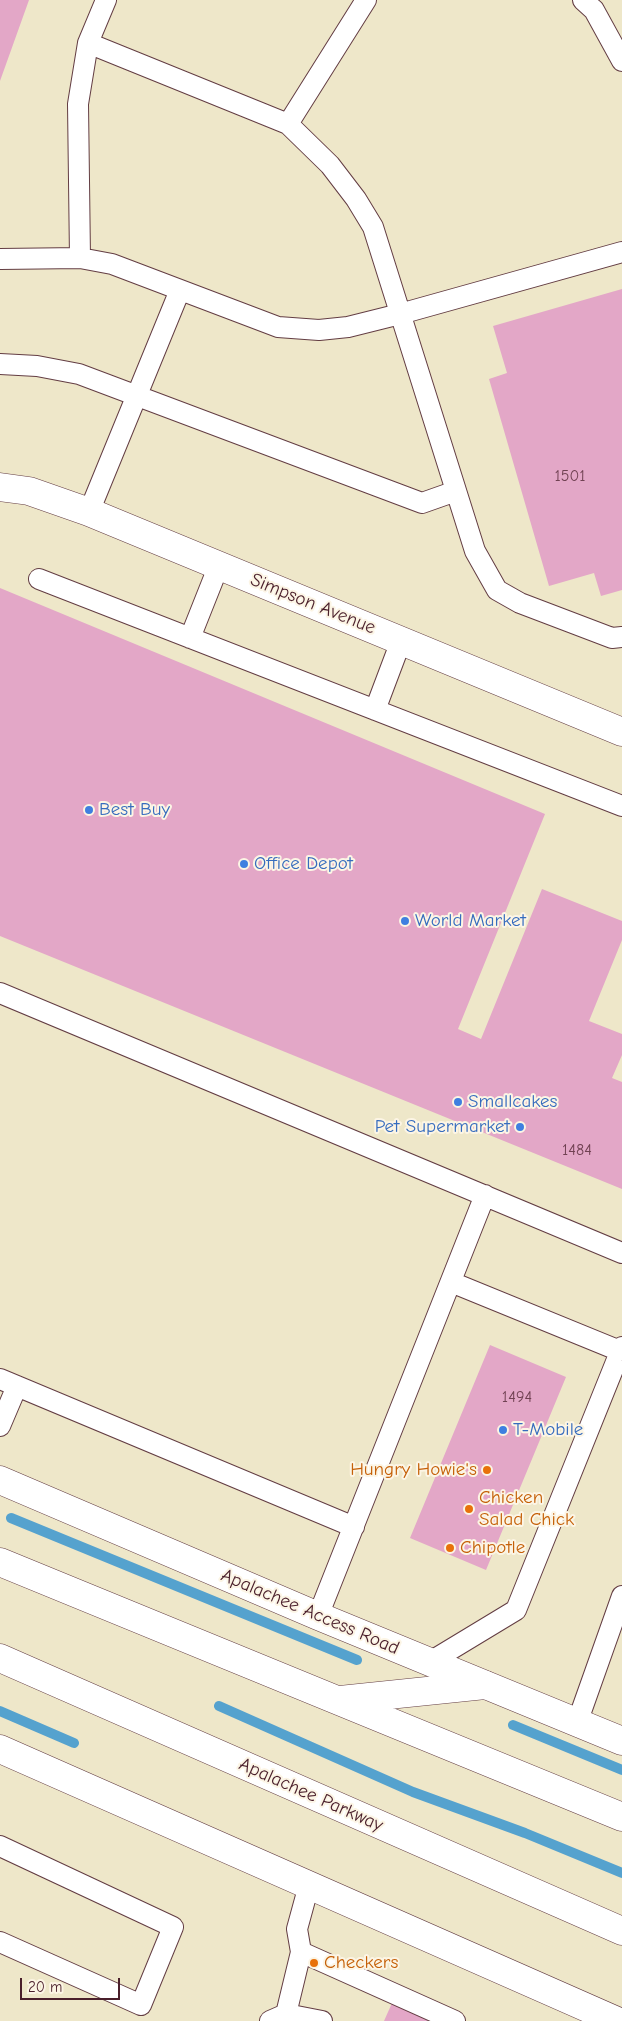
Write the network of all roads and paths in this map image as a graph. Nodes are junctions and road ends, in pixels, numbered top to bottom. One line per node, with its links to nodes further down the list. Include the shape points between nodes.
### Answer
1 (106, 0): 4 (lane)
2 (366, 0): 6 (lane)
3 (583, 0): 5 (lane, via 594,10)
4 (88, 43): 6 (lane); 8 (lane, via 78,104)
5 (622, 61)
6 (288, 124): 11 (lane, via 330,165 369,220)
7 (622, 252): 11 (lane)
8 (80, 258): 9 (lane); 10 (lane, via 112,264)
9 (0, 259)
10 (180, 290): 11 (lane, via 278,328 348,328); 13 (lane)
11 (400, 314): 15 (lane)
12 (0, 364): 13 (lane, via 37,366 79,374)
13 (137, 396): 15 (lane, via 422,503); 16 (lane)
14 (0, 487): 16 (street, Simpson Avenue, via 29,491)
15 (456, 491): 19 (lane, via 475,551 497,590 520,603 612,638)
16 (89, 512): 17 (street, Simpson Avenue)
17 (219, 565): 20 (lane); 21 (street, Simpson Avenue)
18 (39, 579): 20 (lane)
19 (622, 637)
20 (190, 638): 22 (lane)
21 (401, 641): 22 (lane); 23 (street, Simpson Avenue)
22 (375, 710): 24 (lane)
23 (622, 732)
24 (622, 806)
25 (0, 993): 26 (lane)
26 (485, 1196): 27 (lane); 28 (lane)
27 (622, 1253)
28 (451, 1282): 29 (lane); 33 (lane)
29 (621, 1349): 39 (lane, via 516,1610)
30 (8, 1383): 31 (lane); 33 (lane)
31 (0, 1426)
32 (0, 1480): 36 (street, Apalachee Access Road)
33 (354, 1527): 36 (lane)
34 (0, 1562): 41 (street)
35 (622, 1596): 37 (lane)
36 (318, 1616): 39 (street, Apalachee Access Road)
37 (615, 1640): 42 (lane)
38 (0, 1658): 48 (street, Apalachee Parkway)
39 (430, 1662): 40 (street, Apalachee Access Road)
40 (485, 1685): 41 (street); 42 (street, Apalachee Access Road)
41 (336, 1700): 45 (street)
42 (577, 1723): 43 (street, Apalachee Access Road)
43 (622, 1741)
44 (0, 1750): 47 (street)
45 (622, 1818)
46 (0, 1846): 50 (lane, via 173,1927 141,2005)
47 (309, 1885): 52 (lane, via 297,1929); 56 (street)
48 (572, 1909): 49 (street, Apalachee Parkway); 51 (street)
49 (622, 1931)
50 (0, 1942)
51 (622, 1945)
52 (301, 1952): 53 (lane); 55 (lane)
53 (278, 2017): 54 (lane)
54 (322, 2021)
55 (455, 2021)
56 (617, 2021)

